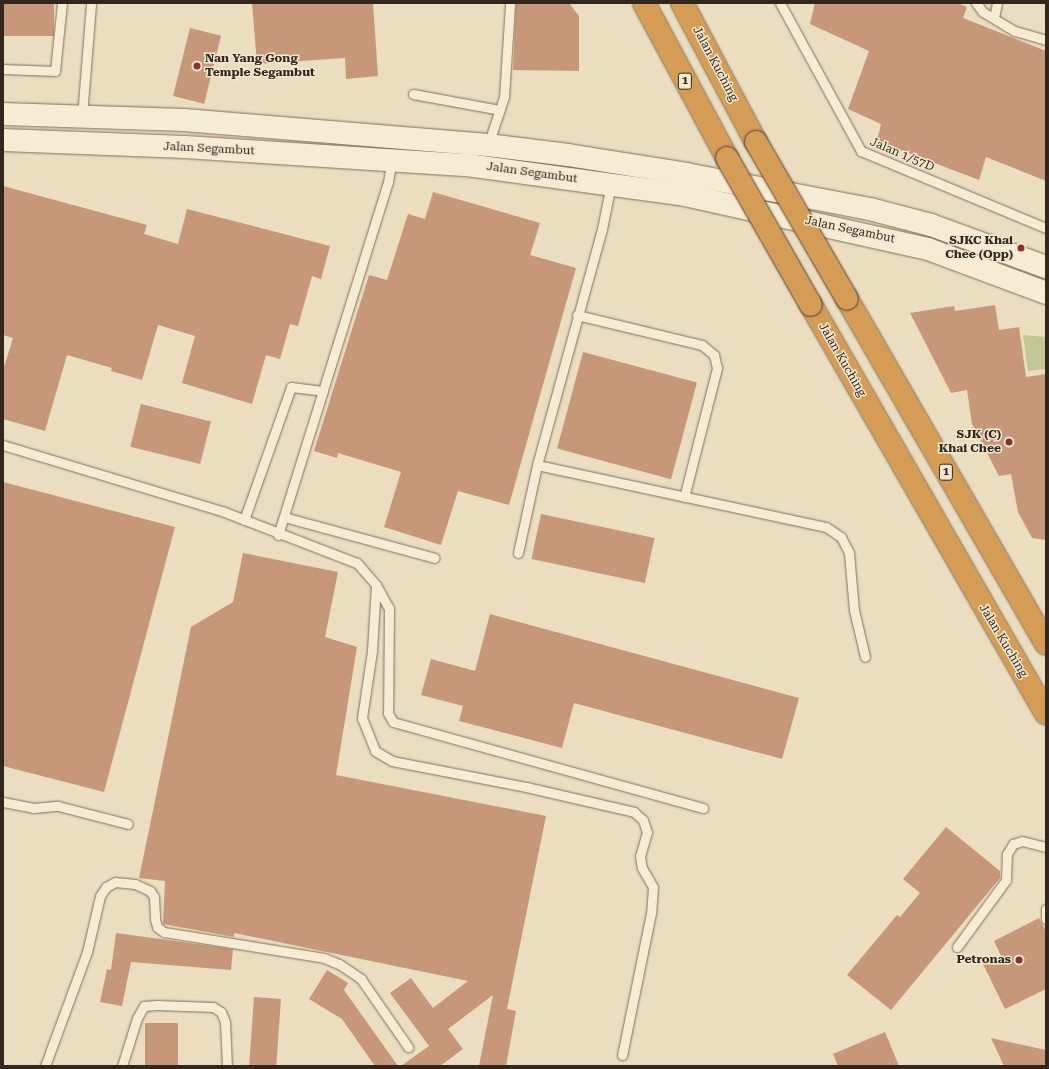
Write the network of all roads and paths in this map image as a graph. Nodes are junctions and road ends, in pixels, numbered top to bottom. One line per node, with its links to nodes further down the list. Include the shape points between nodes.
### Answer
1 (62, 3): 11 (lane, via 58,68 55,71)
2 (91, 3): 15 (lane)
3 (510, 3): 13 (lane, via 504,97)
4 (644, 3): 36 (highway, Jalan Kuching / 1, bridge, via 727,158)
5 (682, 3): 34 (highway, Jalan Kuching / 1, bridge, via 756,142)
6 (780, 3): 20 (lane, Jalan 1/57D, via 861,151)
7 (976, 3): 9 (lane, via 983,12)
8 (997, 3): 9 (lane)
9 (994, 18): 10 (lane, via 1015,31)
10 (1046, 40)
11 (3, 69)
12 (413, 94): 13 (lane)
13 (500, 110): 17 (lane)
14 (3, 114): 15 (main road, Jalan Segambut)
15 (82, 116): 17 (main road, Jalan Segambut, via 184,120)
16 (3, 140): 18 (main road, Jalan Segambut, via 184,147)
17 (488, 144): 21 (main road, Jalan Segambut, via 686,174 870,209 931,225)
18 (392, 160): 19 (main road, Jalan Segambut, via 467,164); 24 (lane, via 388,182)
19 (611, 184): 22 (main road, Jalan Segambut, via 685,195 881,236 928,249); 23 (lane, via 602,229)
20 (1046, 228)
21 (1046, 267)
22 (1046, 293)
23 (577, 315): 26 (lane); 27 (lane, via 702,345 714,355 717,368)
24 (323, 390): 28 (lane); 29 (lane, via 292,387)
25 (3, 445): 29 (lane, via 222,511)
26 (537, 465): 27 (lane); 31 (lane)
27 (684, 497): 35 (lane, via 826,526 842,537 850,553 854,610)
28 (284, 517): 30 (lane); 32 (lane)
29 (244, 520): 30 (lane)
30 (278, 535): 33 (lane, via 357,563)
31 (518, 553)
32 (435, 558)
33 (376, 585): 38 (lane, via 389,608 388,713 392,722); 45 (lane, via 372,651 362,718 375,751 392,761 526,787 634,812 642,820 647,832 640,856 642,868 653,887 651,914)
34 (1046, 644)
35 (864, 657)
36 (1046, 714)
37 (3, 802): 39 (lane, via 33,808 58,806)
38 (703, 808)
39 (128, 824)
40 (1046, 847): 43 (lane, via 1022,841 1013,844 1007,854 1006,880)
41 (1046, 909): 42 (lane)
42 (1046, 919)
43 (957, 947)
44 (408, 1047): 46 (lane, via 361,979 343,966 324,958 164,932 154,919 154,897 150,891 135,884 115,882 106,887 100,896 88,952)
45 (622, 1055)
46 (45, 1066)
47 (122, 1066): 48 (lane, via 137,1018 144,1006 157,1005 213,1007 221,1012 225,1022)
48 (228, 1066)

